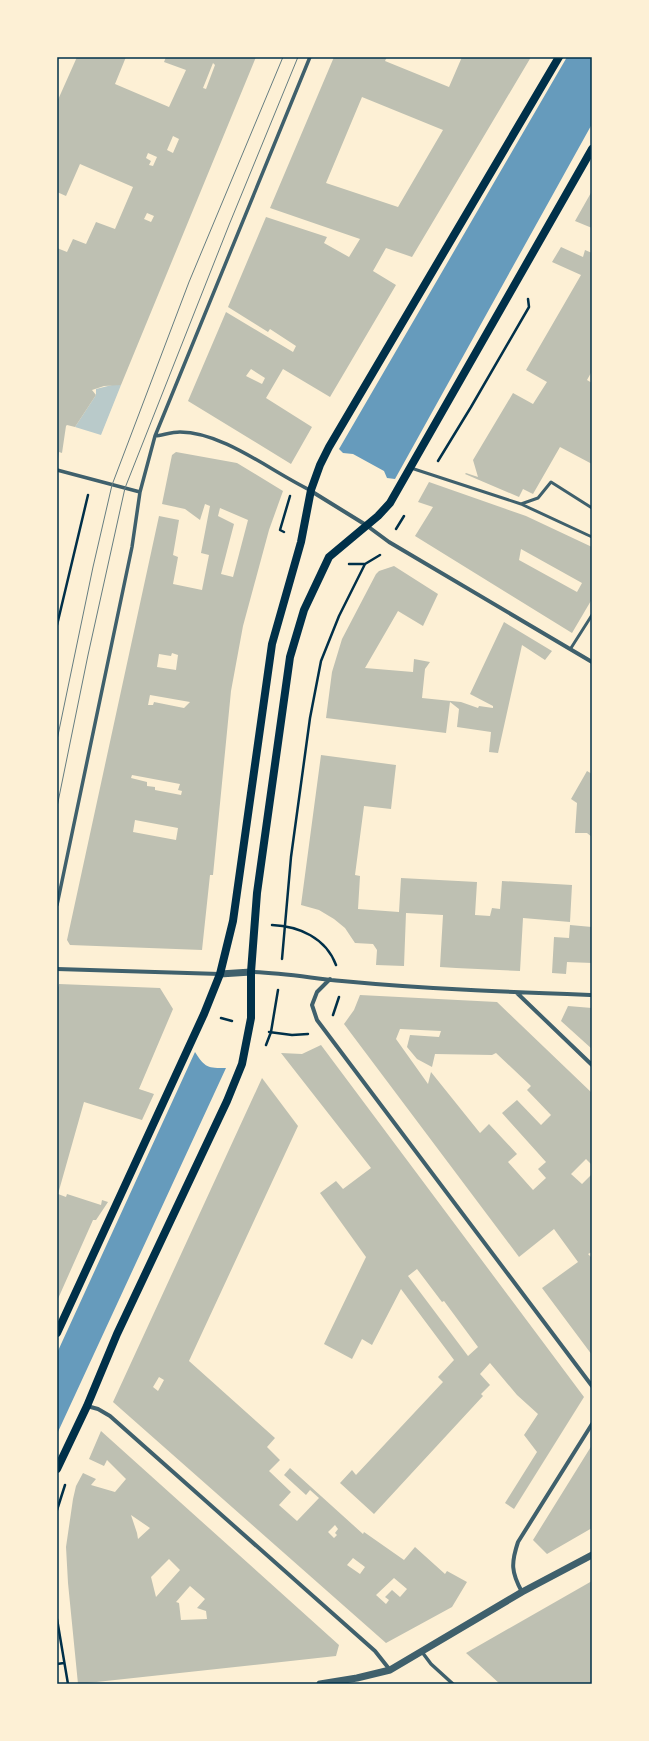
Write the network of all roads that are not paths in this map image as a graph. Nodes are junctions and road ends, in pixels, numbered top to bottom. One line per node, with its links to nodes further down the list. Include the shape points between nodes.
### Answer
1 (310, 57): 4 (street)
2 (559, 57): 7 (main road, via 329,447)
3 (592, 149): 5 (main road)
4 (156, 436): 7 (street, via 180,432 212,437); 8 (street)
5 (411, 468): 9 (lane); 11 (main road, via 390,503)
6 (57, 470): 8 (street)
7 (310, 490): 11 (street); 19 (main road, via 301,542 272,644 233,921)
8 (140, 492): 16 (street, via 131,554)
9 (520, 504): 10 (lane, via 538,498 551,482); 12 (lane)
10 (592, 508)
11 (366, 525): 14 (street, via 389,542); 18 (main road, via 329,557 304,610 290,658 262,855)
12 (592, 537)
13 (592, 615): 14 (lane)
14 (571, 648): 15 (street)
15 (592, 662)
16 (57, 905)
17 (57, 969): 19 (street)
18 (250, 972): 19 (street); 20 (street, via 281,973); 26 (main road, via 251,1018 242,1064 228,1101 117,1334)
19 (220, 974): 24 (main road)
20 (330, 980): 21 (street); 25 (street, via 317,992 312,1005 316,1020)
21 (517, 992): 22 (street); 23 (street)
22 (592, 994)
23 (592, 1065)
24 (57, 1334)
25 (592, 1386)
26 (87, 1406): 28 (main road); 32 (street, via 110,1416 375,1651)
27 (592, 1424): 30 (street, via 518,1542 513,1558 514,1578)
28 (57, 1469)
29 (592, 1555): 30 (street)
30 (522, 1592): 31 (street)
31 (422, 1652): 32 (street); 35 (street)
32 (390, 1670): 33 (street)
33 (358, 1681): 34 (street)
34 (320, 1684)
35 (453, 1684)

